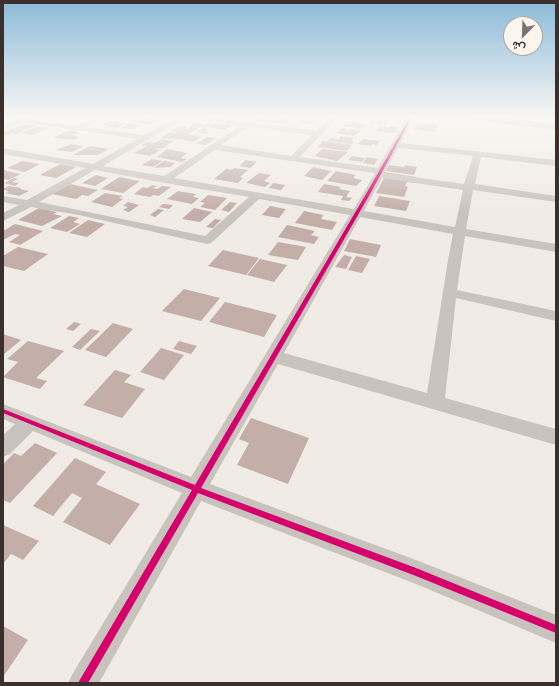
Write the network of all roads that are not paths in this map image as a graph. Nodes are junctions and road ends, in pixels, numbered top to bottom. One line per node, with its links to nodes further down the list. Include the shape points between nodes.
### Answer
1 (126, 149): 11 (street)
2 (211, 149): 13 (street)
3 (229, 149): 9 (street)
4 (303, 149): 9 (street)
5 (394, 149): 12 (street)
6 (433, 149): 7 (street)
7 (478, 154): 10 (street); 14 (street)
8 (6, 156): 11 (street, via 21,155)
9 (294, 158): 12 (street)
10 (556, 164)
11 (95, 167): 13 (street); 18 (street)
12 (379, 173): 14 (street); 19 (street)
13 (165, 180): 15 (street)
14 (468, 187): 17 (street); 21 (street)
15 (256, 196): 18 (street, via 207,240 79,212); 19 (street)
16 (3, 199): 18 (street)
17 (556, 199)
18 (29, 204): 20 (street)
19 (356, 213): 21 (street); 25 (street)
20 (3, 218)
21 (460, 231): 22 (street); 23 (street)
22 (556, 248)
23 (451, 293): 24 (street); 26 (street)
24 (556, 316)
25 (272, 356): 26 (street); 31 (street)
26 (435, 402): 29 (street)
27 (3, 411): 28 (street)
28 (30, 422): 30 (street); 31 (street)
29 (556, 437)
30 (3, 448)
31 (196, 489): 32 (street, via 416,572); 33 (street)
32 (556, 629)
33 (82, 683)

